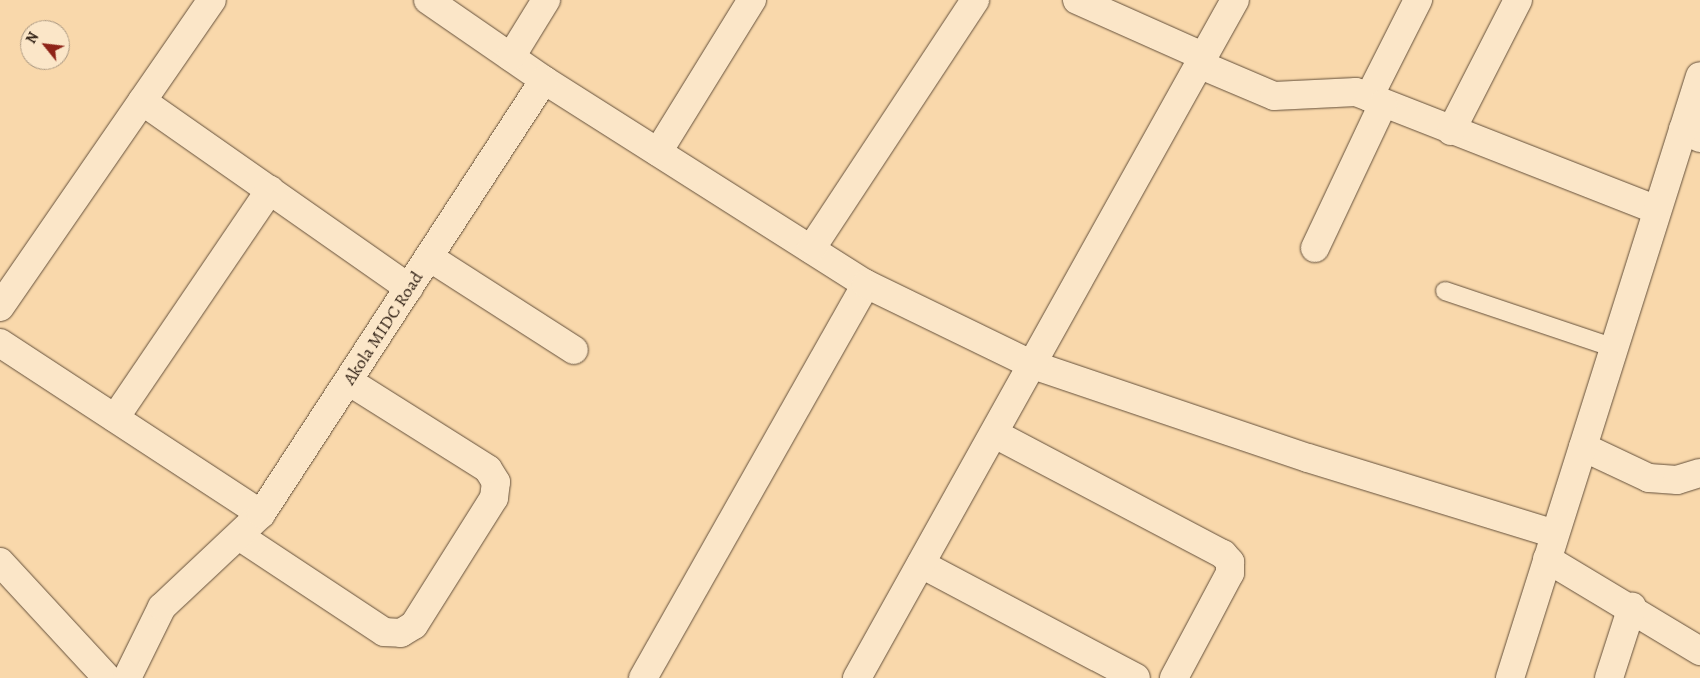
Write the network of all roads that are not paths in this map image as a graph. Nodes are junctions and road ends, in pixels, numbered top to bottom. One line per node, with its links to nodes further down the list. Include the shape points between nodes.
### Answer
1 (212, 0): 14 (street)
2 (428, 0): 10 (street)
3 (546, 0): 10 (street)
4 (752, 0): 18 (street)
5 (975, 0): 22 (street)
6 (1077, 0): 11 (street)
7 (1235, 0): 11 (street)
8 (1418, 0): 15 (street)
9 (1518, 0): 16 (street)
10 (511, 57): 13 (street)
11 (1203, 61): 15 (street, via 1274,96 1341,90); 31 (street)
12 (1700, 76): 17 (street)
13 (544, 80): 18 (street); 23 (street, Akola MIDC Road)
14 (142, 101): 19 (street); 27 (street)
15 (1376, 101): 16 (street); 21 (street)
16 (1451, 131): 20 (street)
17 (1692, 134): 20 (street)
18 (658, 152): 22 (street)
19 (270, 190): 25 (street); 33 (street)
20 (1657, 210): 29 (street)
21 (1315, 248)
22 (811, 249): 24 (street)
23 (429, 257): 25 (street, Akola MIDC Road); 30 (street)
24 (866, 284): 31 (street); 47 (street)
25 (409, 288): 32 (street, Akola MIDC Road)
26 (1445, 291): 29 (lane)
27 (0, 307)
28 (0, 343): 33 (street)
29 (1614, 348): 35 (street)
30 (574, 350)
31 (1033, 365): 34 (street); 38 (street, via 1308,458)
32 (348, 381): 37 (street, Akola MIDC Road); 39 (street, via 488,469 496,482 494,498 414,625 401,633 384,632)
33 (115, 418): 37 (street)
34 (995, 434): 42 (street); 50 (street, via 1223,554 1230,562 1230,573)
35 (1583, 447): 36 (street, via 1649,478 1677,480); 38 (street)
36 (1700, 473)
37 (261, 514): 39 (street, Akola MIDC Road)
38 (1555, 534): 40 (street)
39 (239, 536): 46 (street, Akola MIDC Road, via 162,607)
40 (1547, 560): 43 (street); 51 (street)
41 (0, 562): 45 (street)
42 (921, 564): 48 (street); 49 (street)
43 (1632, 606): 44 (street); 52 (street)
44 (1700, 652)
45 (107, 678)
46 (128, 678)
47 (643, 678)
48 (857, 678)
49 (1136, 678)
50 (1174, 678)
51 (1510, 678)
52 (1609, 678)

